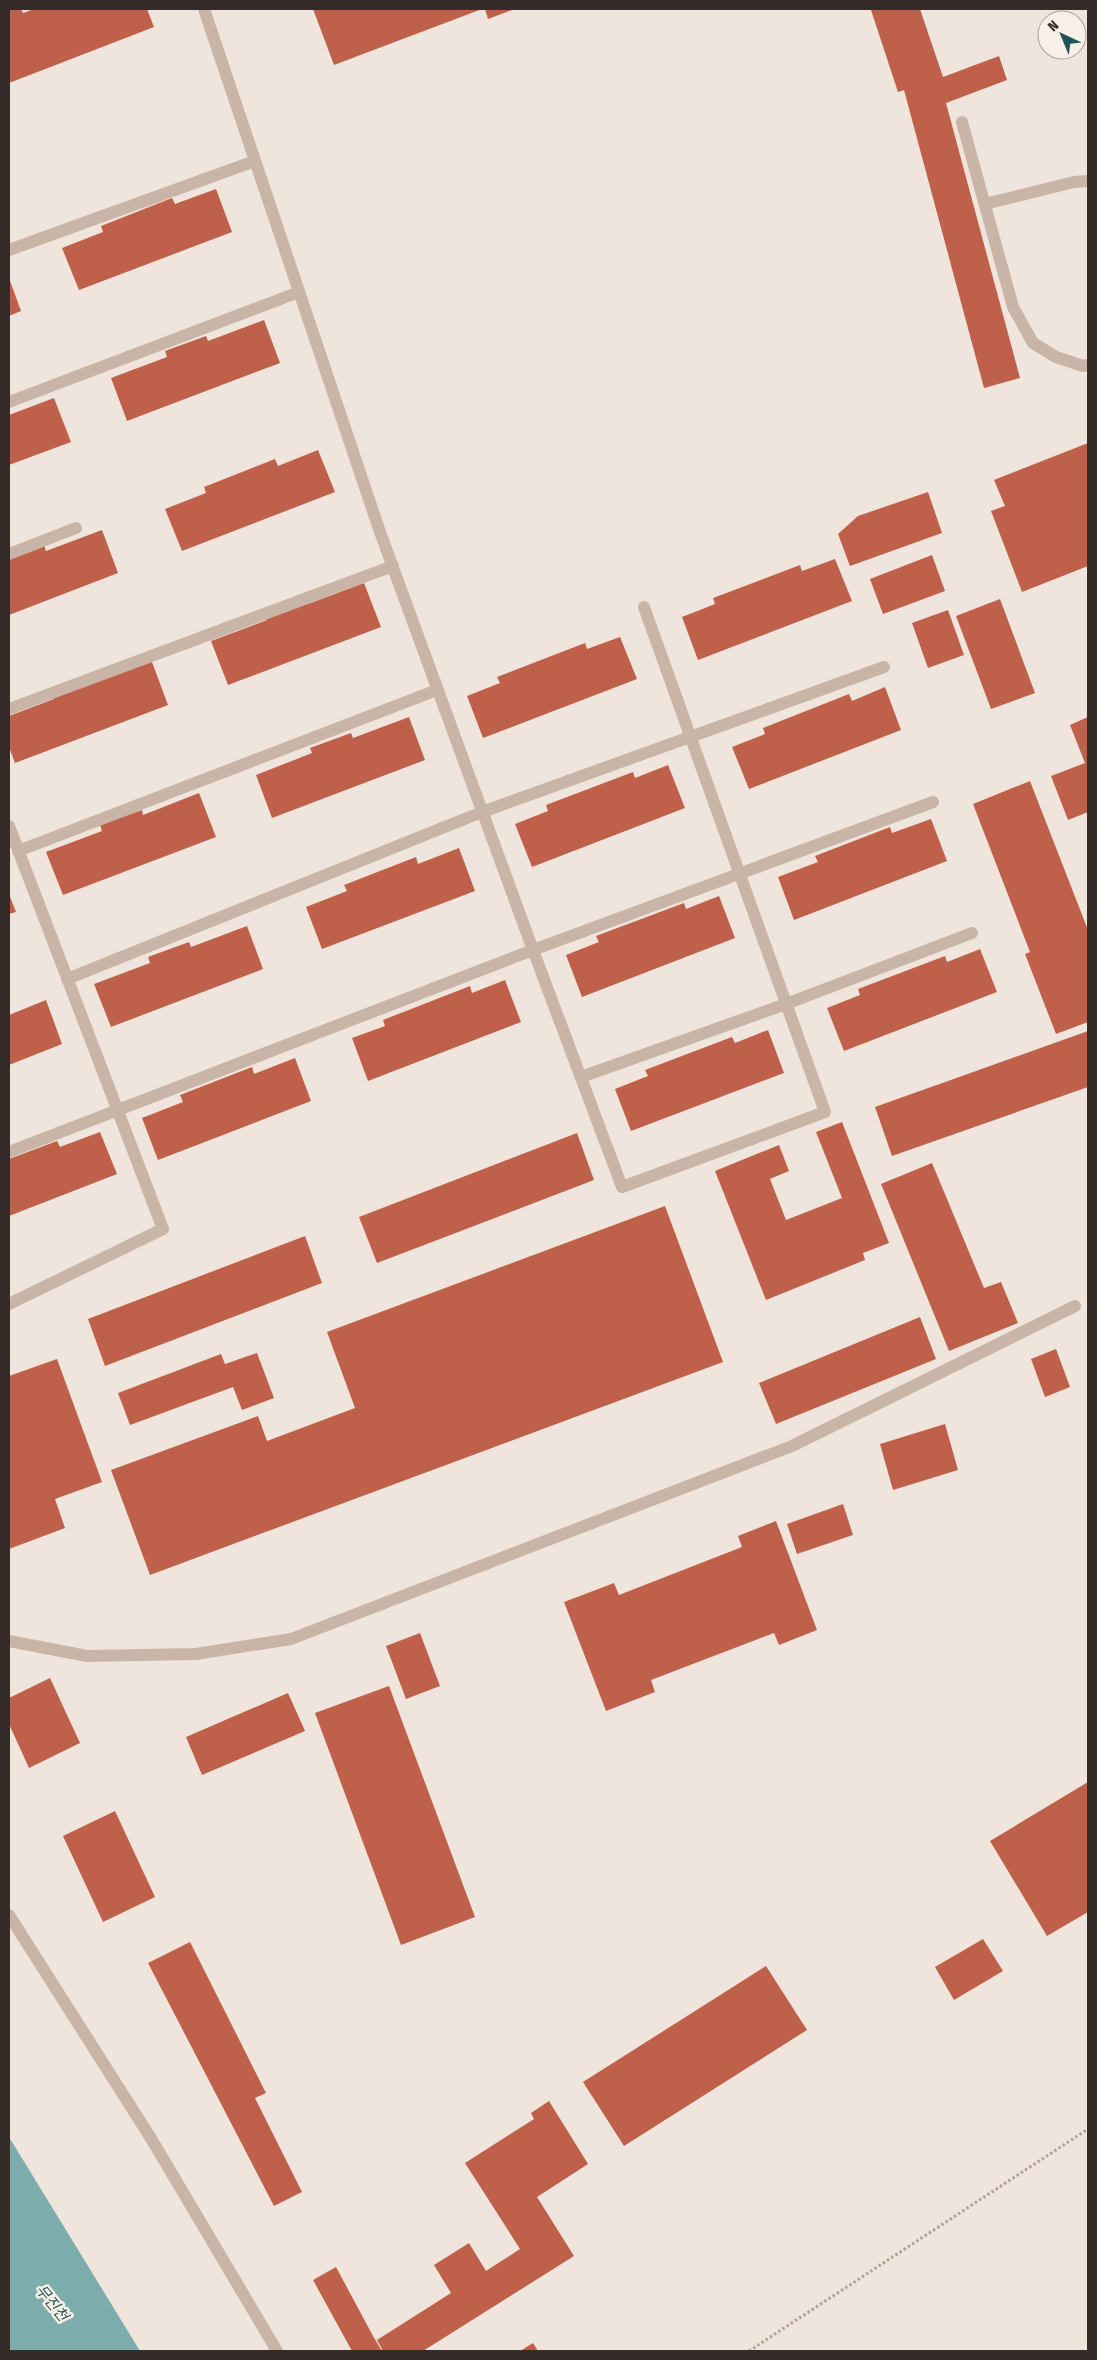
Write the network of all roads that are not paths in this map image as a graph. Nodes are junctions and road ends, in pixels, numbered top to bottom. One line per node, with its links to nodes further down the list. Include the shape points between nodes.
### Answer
1 (204, 9): 3 (street)
2 (962, 122): 5 (street)
3 (255, 161): 6 (street); 7 (street)
4 (1088, 181): 5 (street)
5 (985, 204): 8 (street, via 1013,307 1033,343 1056,357)
6 (9, 250)
7 (299, 292): 9 (street); 12 (street)
8 (1088, 365)
9 (9, 402)
10 (76, 528): 11 (street)
11 (9, 554)
12 (393, 566): 15 (street); 16 (street)
13 (644, 607): 17 (street)
14 (884, 668): 17 (street)
15 (437, 690): 19 (street); 21 (street)
16 (9, 709)
17 (690, 736): 19 (street); 22 (street)
18 (933, 802): 22 (street)
19 (482, 812): 24 (street); 25 (street)
20 (9, 826): 21 (street)
21 (18, 851): 25 (street)
22 (739, 872): 24 (street); 26 (street)
23 (972, 933): 26 (street)
24 (533, 950): 27 (street); 28 (street)
25 (68, 979): 28 (street)
26 (786, 1004): 27 (street); 27 (street, via 825,1112 622,1187)
27 (581, 1077)
28 (117, 1109): 29 (street); 30 (street, via 163,1229)
29 (9, 1152)
30 (9, 1304)
31 (1075, 1306): 32 (street, via 792,1446 292,1639 196,1654 87,1656)
32 (9, 1641)
33 (9, 1915): 34 (street, via 152,2140)
34 (277, 2351)

